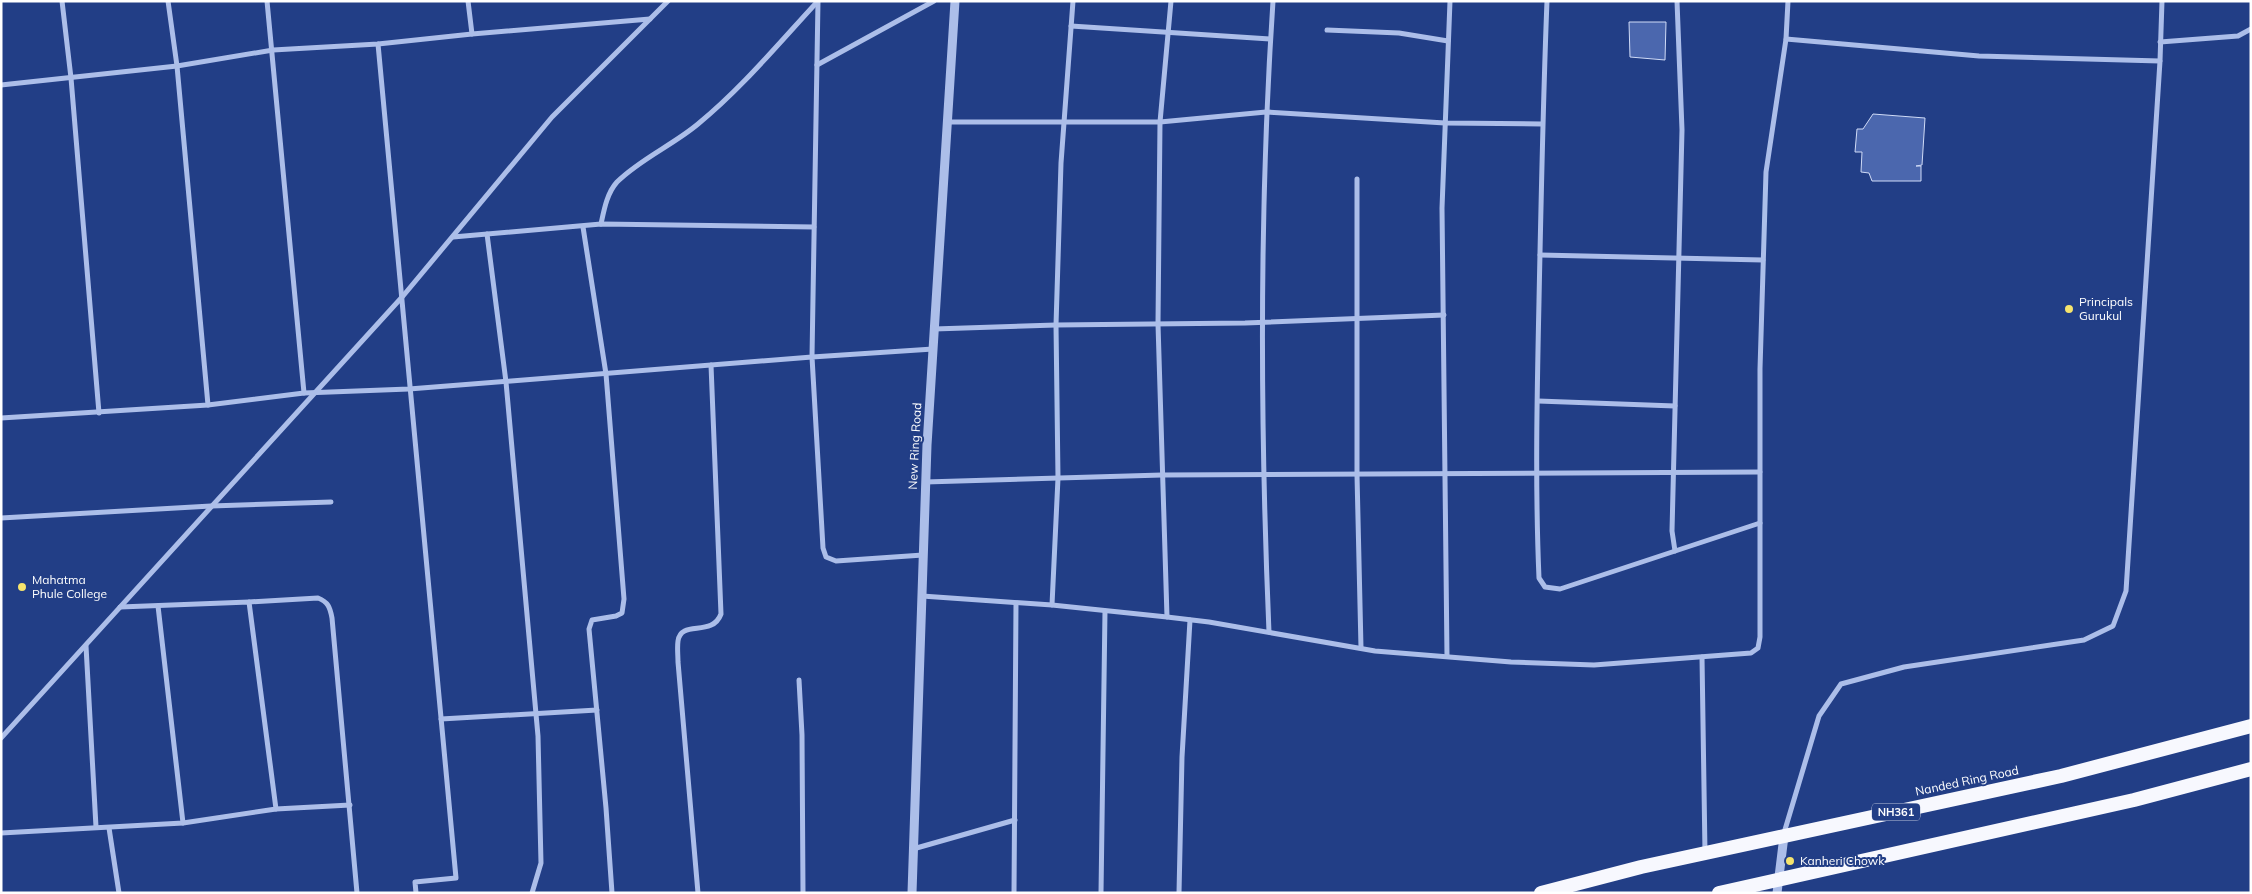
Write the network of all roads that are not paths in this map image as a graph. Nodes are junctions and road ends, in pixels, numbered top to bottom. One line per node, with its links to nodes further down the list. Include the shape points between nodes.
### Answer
1 (62, 1): 32 (street)
2 (168, 1): 31 (street)
3 (267, 1): 28 (street)
4 (468, 1): 22 (street)
5 (668, 1): 17 (street)
6 (818, 1): 30 (street); 41 (street, via 736,90 616,183 609,194)
7 (934, 1): 30 (street)
8 (955, 1): 35 (street, New Ring Road)
9 (1073, 1): 18 (street)
10 (1171, 1): 21 (street)
11 (1273, 1): 23 (street)
12 (1450, 1): 25 (street)
13 (1547, 1): 39 (street)
14 (1677, 1): 47 (street, via 1682,130)
15 (1788, 1): 24 (street)
16 (2162, 1): 26 (street)
17 (650, 19): 22 (street); 45 (street, via 552,117)
18 (1071, 26): 21 (street); 36 (street)
19 (2251, 29): 26 (street, via 2238,36)
20 (1327, 30): 25 (street, via 1399,33)
21 (1169, 32): 23 (street); 37 (street)
22 (472, 34): 27 (street)
23 (1270, 39): 34 (street)
24 (1786, 39): 29 (street, via 1979,56); 48 (street, via 1766,172)
25 (1448, 41): 38 (street)
26 (2160, 42): 29 (street)
27 (378, 44): 28 (street); 49 (street)
28 (273, 50): 31 (street); 62 (street)
29 (2160, 61): 112 (street, via 2126,591 2113,626 2084,640 1904,667 1841,684 1820,716)
30 (817, 65): 43 (street)
31 (177, 66): 32 (street); 65 (street)
32 (71, 78): 33 (street); 67 (street)
33 (1, 85)
34 (1266, 112): 37 (street); 38 (street); 52 (street)
35 (947, 122): 36 (street); 55 (street, New Ring Road)
36 (1064, 122): 37 (street); 53 (street)
37 (1160, 122): 54 (street)
38 (1446, 124): 39 (street); 50 (street, via 1442,208)
39 (1542, 124): 46 (street)
40 (1357, 179): 51 (street)
41 (600, 224): 42 (street); 43 (street)
42 (583, 227): 44 (street); 59 (street)
43 (814, 227): 57 (street)
44 (487, 234): 45 (street); 60 (street)
45 (453, 237): 49 (street)
46 (1540, 255): 47 (street); 64 (street)
47 (1678, 259): 48 (street); 66 (street)
48 (1763, 260): 70 (street)
49 (403, 296): 61 (street); 63 (street)
50 (1444, 315): 51 (street); 73 (street)
51 (1358, 318): 52 (street); 72 (street)
52 (1261, 322): 54 (street); 71 (street)
53 (1056, 324): 54 (street); 55 (street); 76 (street)
54 (1158, 324): 75 (street)
55 (934, 329): 56 (street, New Ring Road)
56 (933, 349): 57 (street); 77 (street, New Ring Road)
57 (812, 357): 58 (street); 83 (street, via 826,557 836,562)
58 (711, 365): 59 (street); 121 (street, via 721,614 713,626 685,631 678,641)
59 (606, 374): 60 (street); 99 (street, via 624,609 616,616 590,623)
60 (506, 382): 61 (street); 100 (street)
61 (409, 389): 63 (street); 101 (street)
62 (304, 393): 63 (street); 65 (street)
63 (315, 393): 79 (street)
64 (1538, 401): 66 (street); 74 (street)
65 (208, 405): 67 (street)
66 (1675, 406): 69 (street)
67 (99, 413): 68 (street)
68 (1, 418)
69 (1673, 472): 70 (street); 74 (street); 82 (street)
70 (1760, 472): 81 (street)
71 (1262, 474): 72 (street); 75 (street); 93 (street)
72 (1357, 474): 73 (street); 95 (street)
73 (1444, 474): 74 (street); 96 (street)
74 (1537, 474): 82 (street, via 1539,578 1546,587 1560,589 1572,586)
75 (1162, 475): 76 (street); 91 (street)
76 (1058, 478): 77 (street); 87 (street)
77 (925, 482): 83 (street, New Ring Road)
78 (331, 502): 79 (street)
79 (211, 506): 80 (street); 89 (street)
80 (1, 518)
81 (1760, 523): 82 (street); 97 (street, via 1758,648 1751,654)
82 (1675, 551)
83 (923, 555): 84 (street, New Ring Road)
84 (922, 596): 86 (street); 113 (street, New Ring Road)
85 (249, 602): 88 (street); 105 (street, via 318,598 329,606); 106 (street)
86 (1016, 603): 87 (street); 107 (street)
87 (1052, 605): 90 (street)
88 (158, 606): 89 (street); 108 (street)
89 (120, 607): 94 (street)
90 (1105, 611): 91 (street); 125 (street)
91 (1167, 617): 92 (street)
92 (1190, 620): 93 (street); 126 (street)
93 (1269, 632): 95 (street)
94 (86, 646): 103 (street); 109 (street)
95 (1361, 648): 96 (street)
96 (1447, 656): 97 (street, via 1594,665)
97 (1702, 657): 114 (street)
98 (799, 680): 122 (street)
99 (597, 710): 100 (street); 120 (street)
100 (536, 715): 101 (street); 119 (street, via 541,863)
101 (441, 719): 118 (street, via 456,878 415,882)
102 (2251, 726): 112 (highway, Nanded Ring Road / NH361, via 2061,776)
103 (1, 738)
104 (2251, 769): 115 (highway)
105 (350, 805): 106 (street); 117 (street)
106 (276, 808): 108 (street)
107 (1015, 820): 113 (street); 124 (street)
108 (182, 823): 110 (street)
109 (96, 827): 110 (street); 111 (street)
110 (110, 828): 116 (street)
111 (1, 833)
112 (1784, 836): 114 (highway, Nanded Ring Road / NH361); 115 (street)
113 (913, 849): 123 (street, New Ring Road)
114 (1705, 853): 127 (highway, Nanded Ring Road / NH361)
115 (1778, 886): 128 (highway)
116 (119, 893)
117 (357, 893)
118 (416, 893)
119 (532, 893)
120 (612, 893)
121 (698, 893)
122 (803, 893)
123 (912, 893)
124 (1014, 893)
125 (1101, 893)
126 (1179, 893)
127 (1541, 893)
128 (1719, 893)

